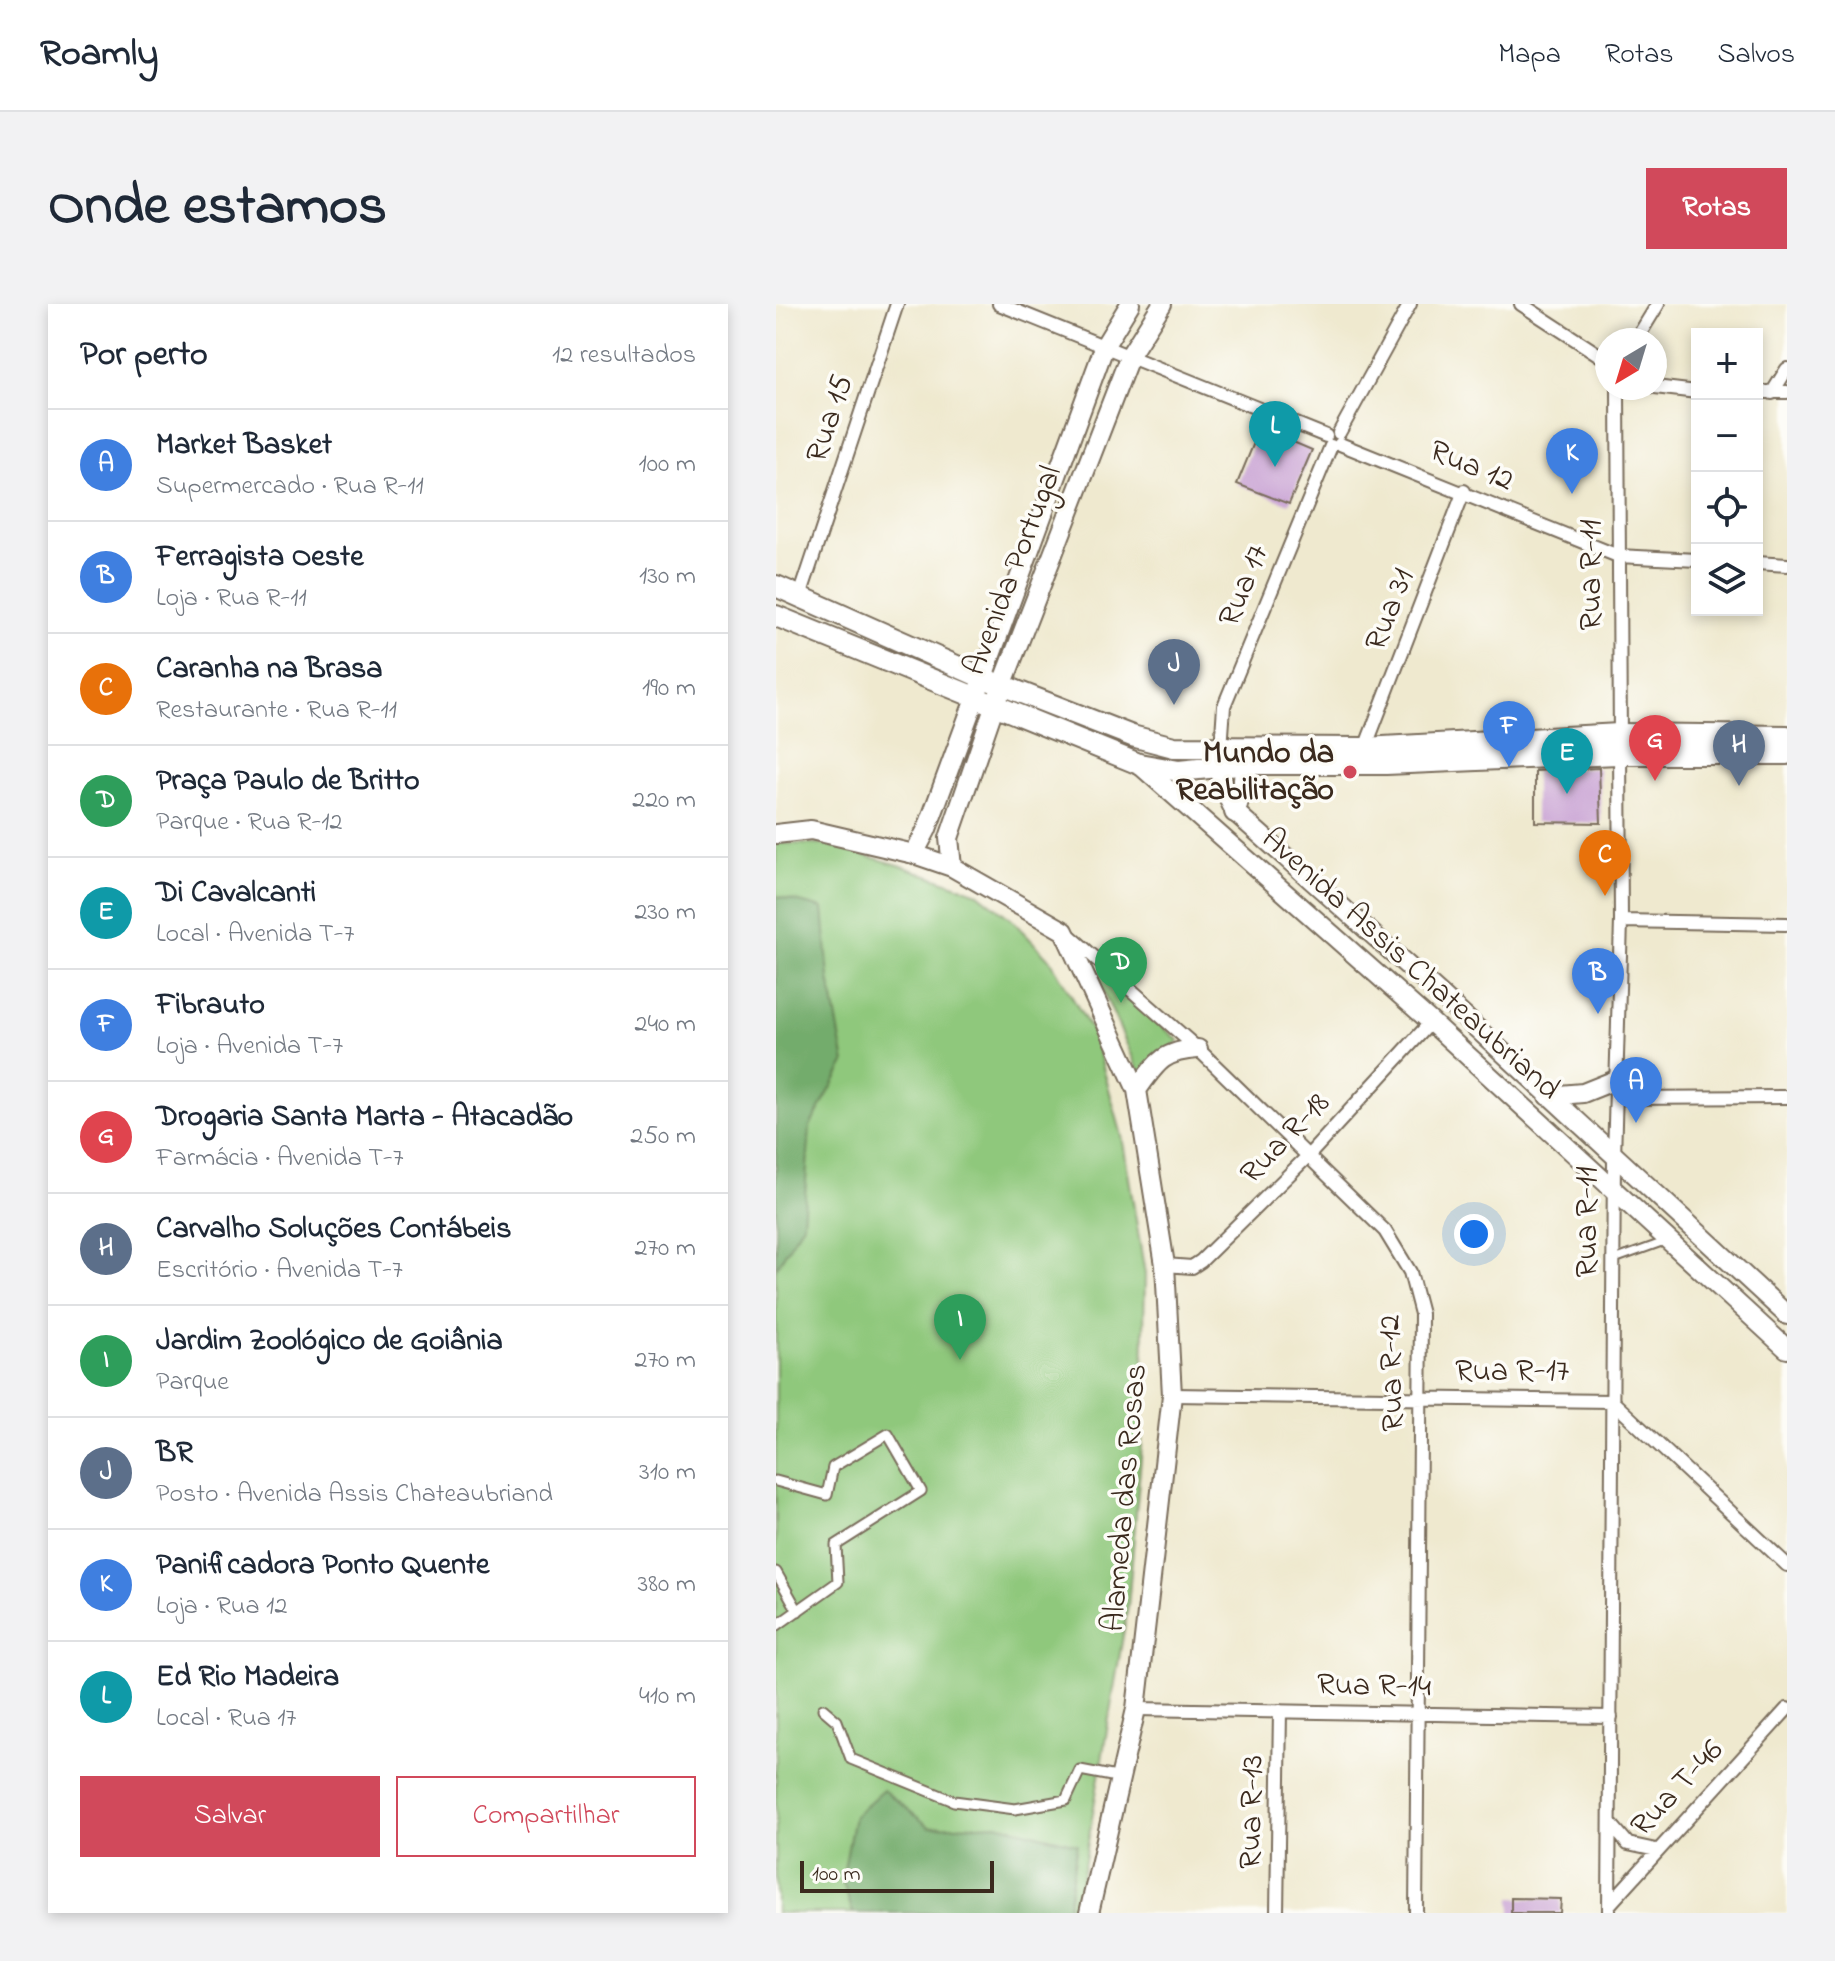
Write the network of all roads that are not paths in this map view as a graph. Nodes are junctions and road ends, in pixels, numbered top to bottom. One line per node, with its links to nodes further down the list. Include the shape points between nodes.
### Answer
1 (897, 304): 26 (street, Rua 15)
2 (999, 304): 9 (street, Rua 12)
3 (1130, 304): 9 (main road, Avenida Portugal)
4 (1162, 304): 11 (main road, Avenida Portugal)
5 (1410, 304): 19 (street, Rua 17)
6 (1521, 304): 10 (street)
7 (1658, 304): 8 (street)
8 (1643, 328)
9 (1105, 345): 11 (street, Rua 12); 28 (main road, Avenida Portugal)
10 (1595, 352)
11 (1130, 355): 19 (street, Rua 12); 29 (main road, Avenida Portugal)
12 (1787, 369): 17 (street)
13 (1667, 388): 14 (street)
14 (1691, 391)
15 (1763, 392): 17 (street)
16 (1787, 392): 17 (street)
17 (1772, 393)
18 (1618, 400): 21 (street, Rua R-11)
19 (1338, 438): 20 (street, Rua 12); 36 (street, Rua 17, via 1224,706)
20 (1464, 491): 21 (street, Rua 12); 34 (street, Rua 31)
21 (1618, 556): 22 (street, Rua 12); 33 (street, Rua R-11)
22 (1691, 560)
23 (1763, 563): 24 (street)
24 (1787, 565)
25 (776, 586): 26 (main road)
26 (800, 596): 28 (main road)
27 (776, 616): 30 (main road, Avenida Assis Chateaubriand)
28 (981, 677): 29 (main road); 30 (main road, Avenida Portugal)
29 (1003, 684): 31 (main road, Avenida Portugal); 36 (main road, via 1132,736)
30 (974, 699): 31 (main road, Avenida Assis Chateaubriand); 40 (main road, Avenida Portugal)
31 (995, 704): 37 (main road, Avenida Assis Chateaubriand); 42 (main road, Avenida Portugal)
32 (1787, 736): 33 (main road)
33 (1618, 744): 34 (main road); 35 (main road); 38 (main road, via 1386,764); 45 (street, Rua R-11)
34 (1365, 748): 36 (main road)
35 (1787, 754)
36 (1221, 758): 37 (main road, via 1179,771); 38 (main road); 39 (main road, Avenida Assis Chateaubriand, via 1221,783)
37 (1139, 764): 48 (main road, Avenida Assis Chateaubriand)
38 (1248, 764): 39 (main road)
39 (1235, 812): 52 (main road, Avenida Assis Chateaubriand)
40 (927, 829): 42 (main road); 43 (main road, Avenida Portugal)
41 (776, 834): 43 (main road, via 811,830)
42 (949, 838): 44 (main road, Avenida Portugal)
43 (914, 854): 44 (main road)
44 (952, 867): 47 (main road)
45 (1621, 921): 46 (street); 50 (street, Rua R-11)
46 (1787, 924)
47 (1064, 931): 49 (street, Rua R-12); 51 (main road, Alameda das Rosas)
48 (1431, 1022): 54 (street, Rua R-18); 56 (main road, Avenida Assis Chateaubriand)
49 (1198, 1049): 51 (main road, via 1174,1051 1156,1063); 54 (street, Rua R-12)
50 (1618, 1088): 52 (main road); 53 (street); 55 (street, Rua R-11)
51 (1137, 1090): 59 (main road, Alameda das Rosas)
52 (1548, 1096): 55 (main road, Avenida Assis Chateaubriand)
53 (1787, 1097)
54 (1309, 1155): 59 (street, Rua R-18, via 1201,1261 1192,1267); 63 (street, Rua R-12, via 1385,1231 1410,1272 1421,1314)
55 (1614, 1157): 56 (street, Rua R-11); 60 (main road, Avenida Assis Chateaubriand)
56 (1614, 1189): 57 (main road, Avenida Assis Chateaubriand); 58 (street, Rua R-11)
57 (1669, 1240): 58 (lane); 61 (main road, Avenida Assis Chateaubriand)
58 (1613, 1260): 64 (street, Rua R-11)
59 (1165, 1265): 62 (main road, Alameda das Rosas)
60 (1787, 1315)
61 (1787, 1349)
62 (1172, 1395): 63 (street, Rua R-17); 71 (main road, Alameda das Rosas)
63 (1422, 1399): 64 (street, Rua R-17); 74 (street, Rua R-12)
64 (1612, 1401): 66 (street, Rua R-17); 75 (street, Rua R-11)
65 (776, 1481): 68 (street, via 824,1494 833,1467 888,1434 921,1491 836,1545 838,1582)
66 (1787, 1565)
67 (776, 1572): 68 (street)
68 (798, 1611): 69 (street)
69 (776, 1626)
70 (823, 1709): 76 (street, via 837,1721 851,1759 954,1801 1015,1809 1066,1800 1080,1770)
71 (1136, 1709): 73 (street, Rua R-14); 76 (main road, Alameda das Rosas)
72 (1787, 1709): 78 (street, Rua T-46)
73 (1280, 1711): 74 (street, Rua R-14); 81 (street, Rua R-13)
74 (1418, 1713): 75 (street, Rua R-14); 82 (street, Rua R-12)
75 (1611, 1717): 77 (street, Rua R-11)
76 (1122, 1778): 80 (main road, Alameda das Rosas)
77 (1610, 1823): 78 (street, via 1628,1844); 79 (street, Rua R-11)
78 (1656, 1850): 79 (street, Rua T-46)
79 (1609, 1909)
80 (1089, 1913)
81 (1277, 1913)
82 (1416, 1913)

